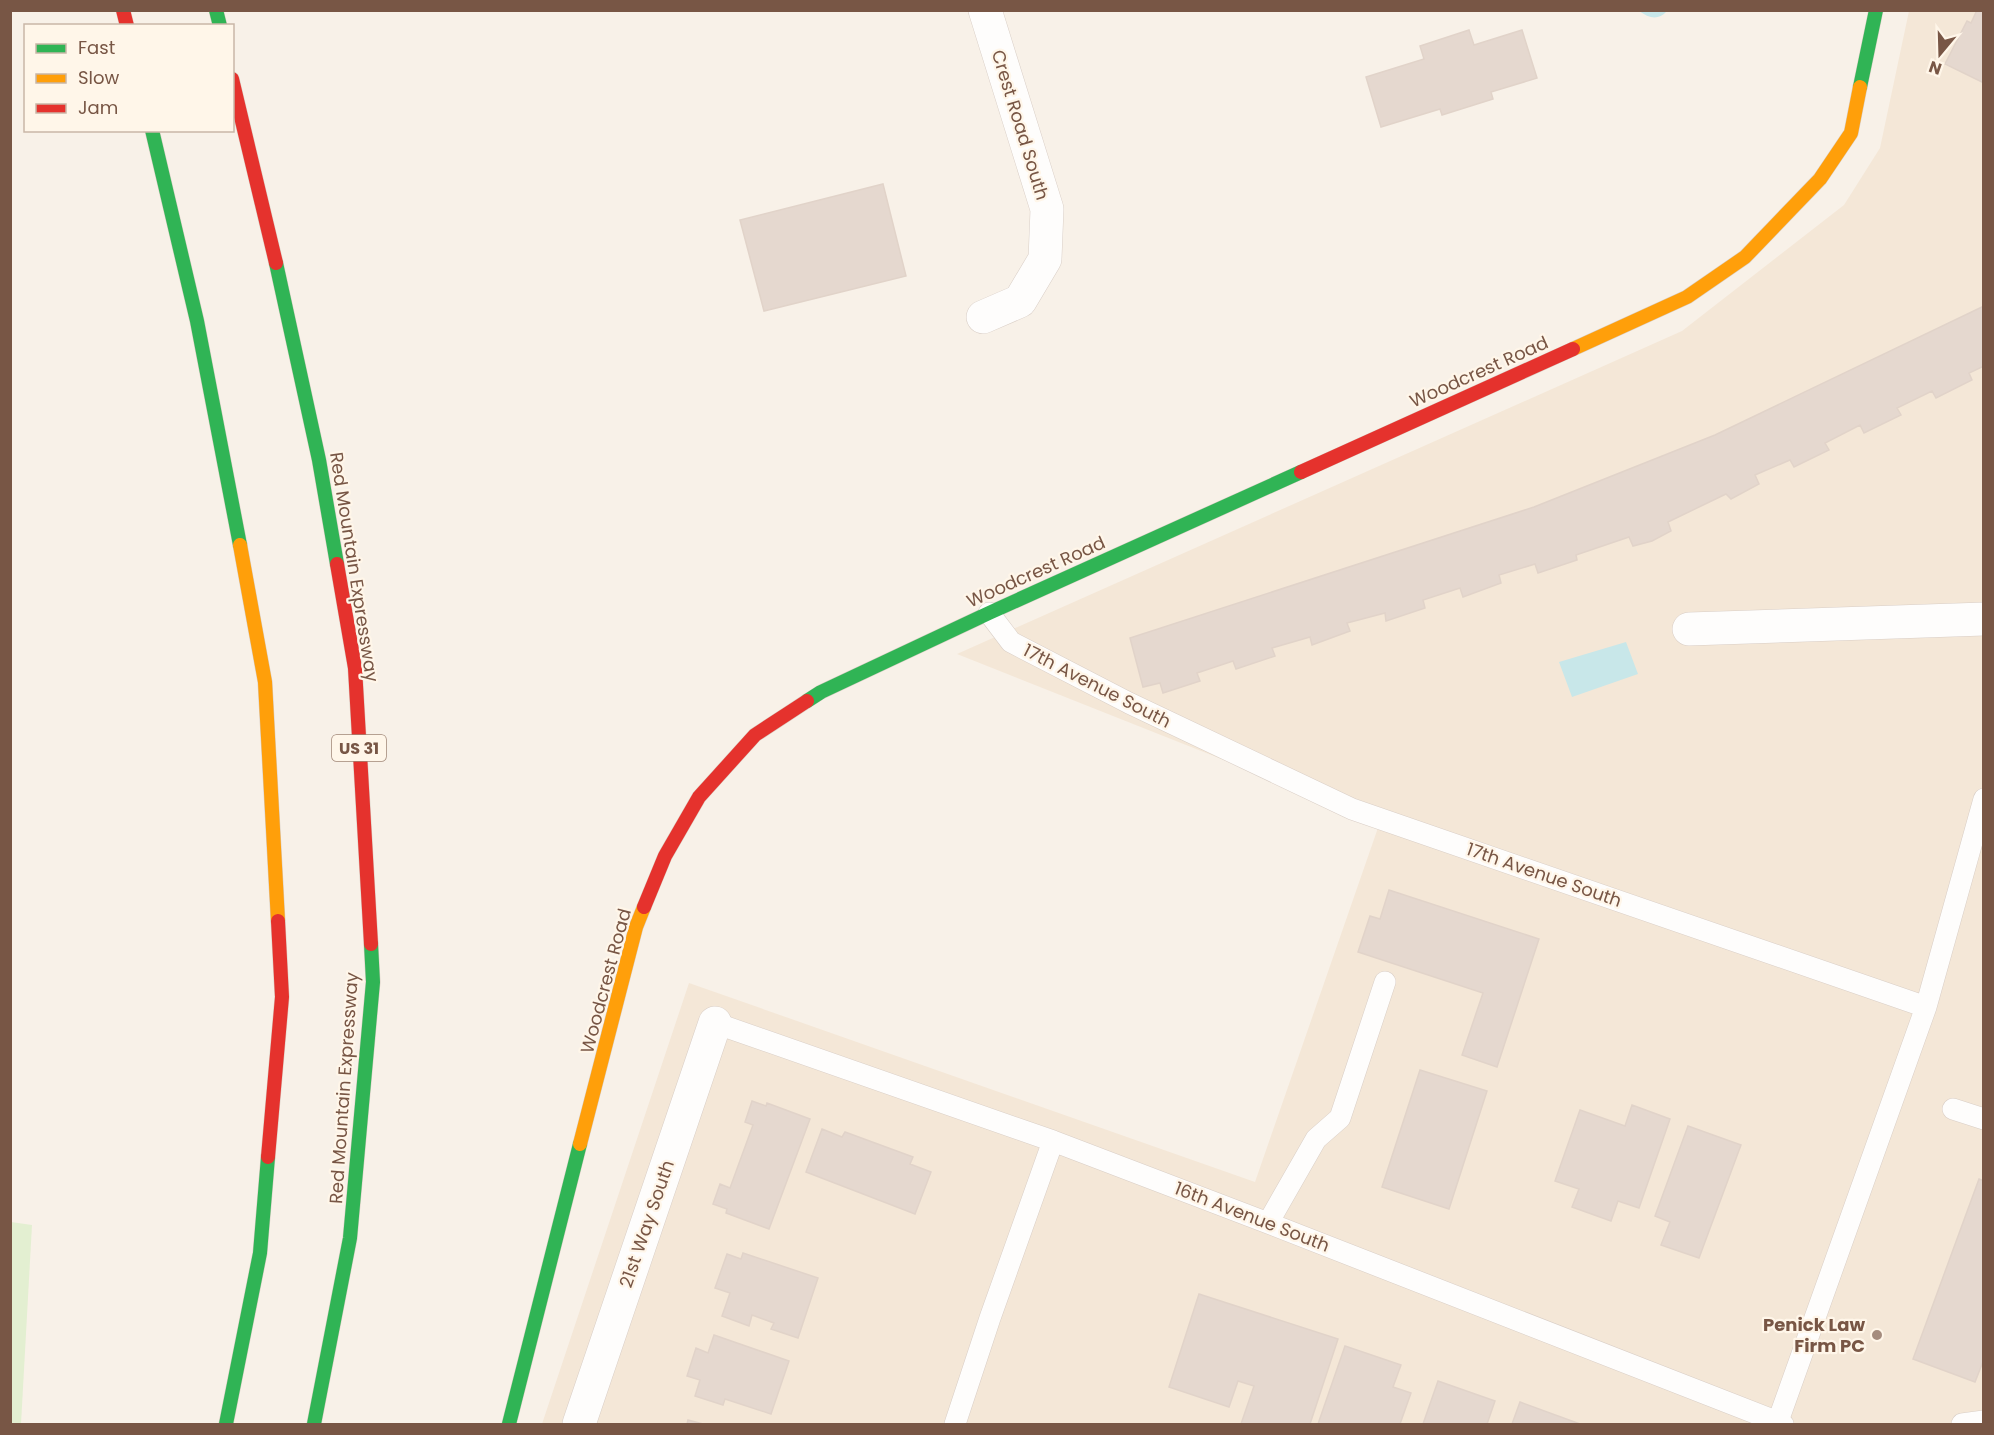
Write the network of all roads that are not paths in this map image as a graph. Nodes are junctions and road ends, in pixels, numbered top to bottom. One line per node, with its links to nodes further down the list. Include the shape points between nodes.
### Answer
1 (985, 10): 5 (street, Crest Road South, via 1047,208 1045,259 1020,301)
2 (1876, 10): 6 (main road, Woodcrest Road, via 1851,133 1820,179 1753,249 1697,290)
3 (234, 87): 20 (main road, Red Mountain Expressway / US 31, via 319,460 355,668 373,982 350,1238)
4 (152, 132): 19 (main road, via 197,321 265,682 282,997 260,1253)
5 (983, 318)
6 (989, 614): 11 (lane, 17th Avenue South, via 1011,642 1352,809); 21 (main road, Woodcrest Road, via 821,692 755,735 699,797 665,856 636,927)
7 (1983, 619): 8 (street)
8 (1689, 629)
9 (1983, 799): 11 (lane)
10 (1385, 982): 16 (lane, via 1340,1118 1316,1139)
11 (1926, 1007): 18 (lane)
12 (715, 1023): 15 (lane, 16th Avenue South); 22 (street, 21st Way South)
13 (1953, 1109): 14 (lane)
14 (1983, 1119)
15 (1053, 1141): 16 (lane, 16th Avenue South); 23 (lane)
16 (1268, 1223): 18 (lane, 16th Avenue South)
17 (1983, 1421): 24 (lane)
18 (1779, 1424)
19 (226, 1425)
20 (314, 1425)
21 (509, 1425)
22 (579, 1425)
23 (955, 1425)
24 (1962, 1425)

